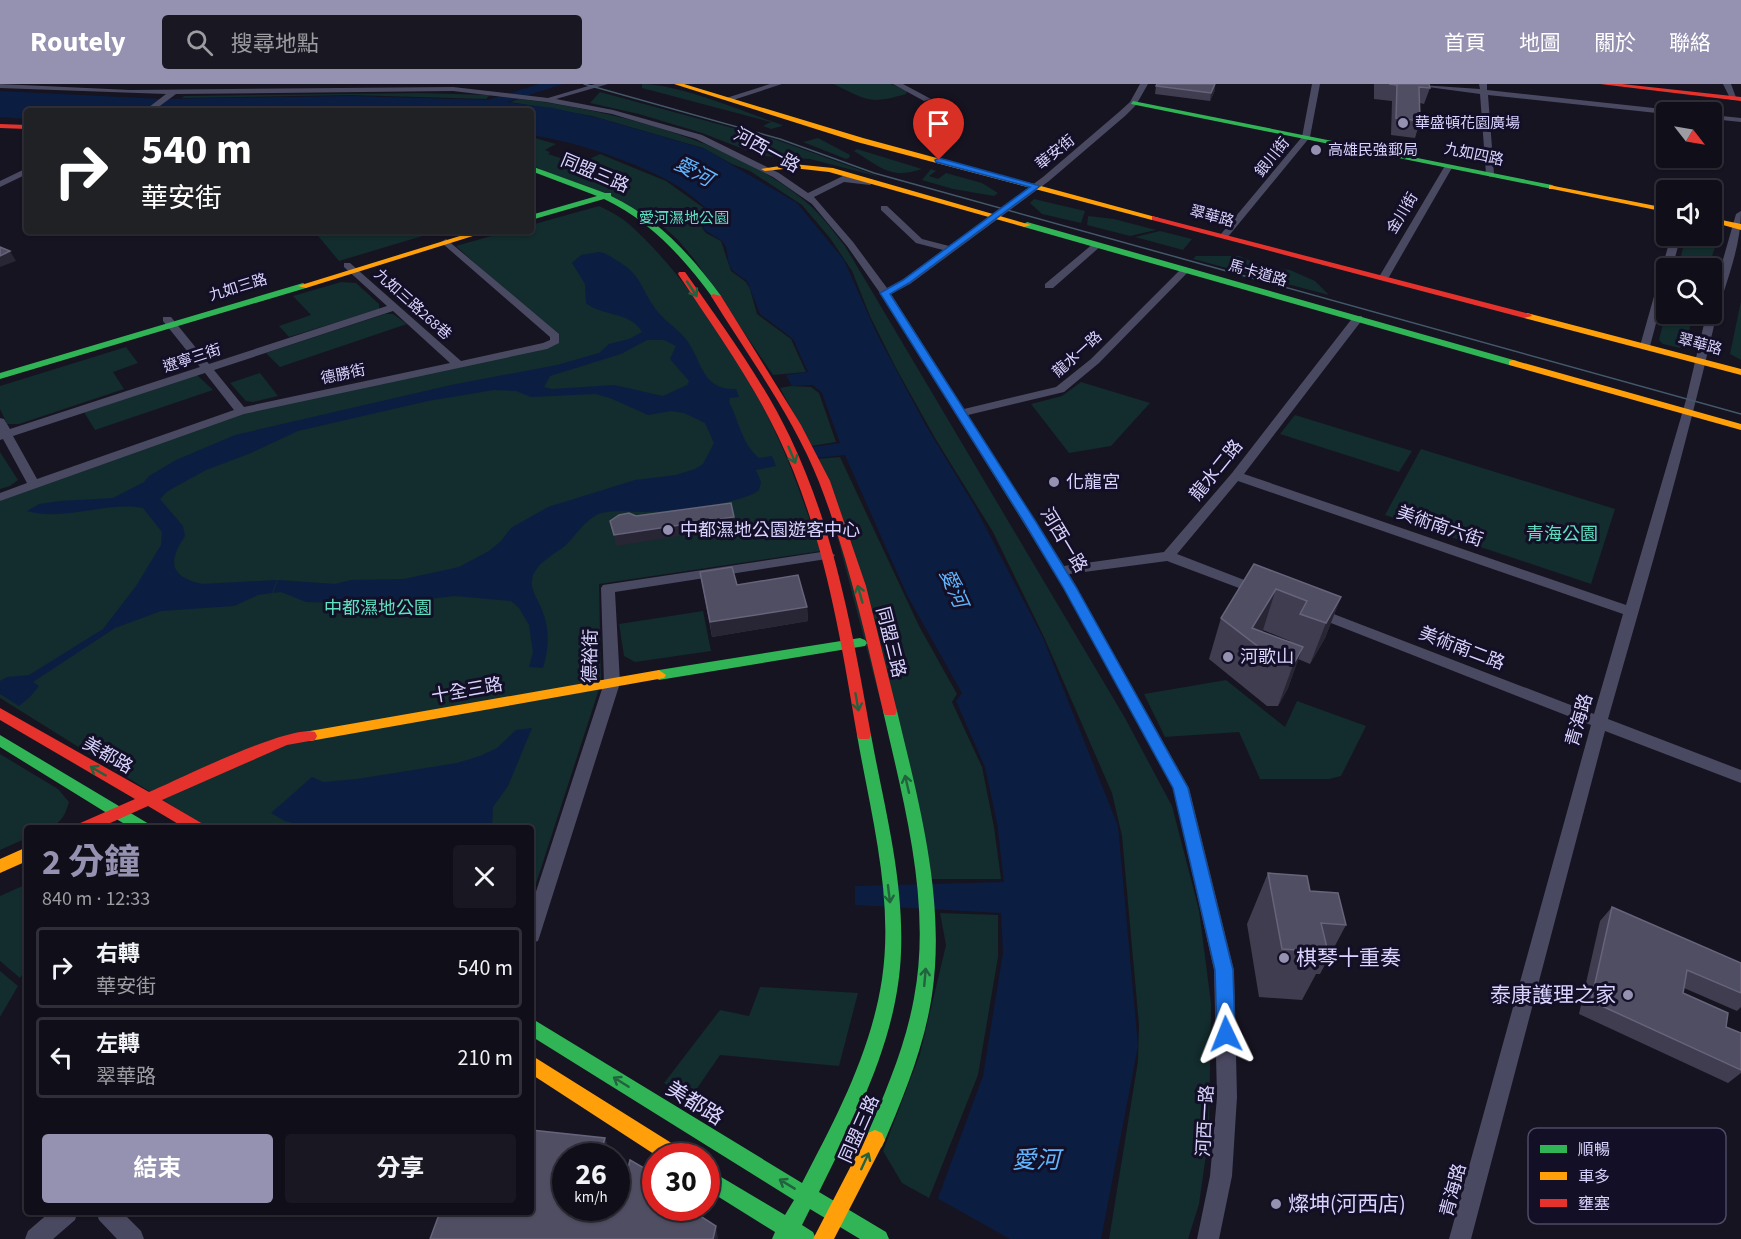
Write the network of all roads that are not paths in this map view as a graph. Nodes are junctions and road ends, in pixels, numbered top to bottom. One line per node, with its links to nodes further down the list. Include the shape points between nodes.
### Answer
1 (604, 84): 21 (street)
2 (677, 84): 19 (street, 翠華路)
3 (778, 84): 19 (street)
4 (897, 84): 20 (street)
5 (1144, 84): 22 (street, 華安街)
6 (1316, 84): 31 (street, 銀川街)
7 (1410, 84): 13 (street)
8 (1603, 84): 18 (street)
9 (1726, 84): 18 (street)
10 (508, 85): 17 (street)
11 (0, 86): 14 (street)
12 (131, 86): 14 (street); 15 (street)
13 (1483, 88): 24 (street); 36 (street)
14 (49, 90): 16 (street)
15 (255, 91): 16 (street); 17 (street)
16 (174, 92): 23 (street)
17 (484, 92): 21 (street, 河西一路)
18 (1738, 98)
19 (727, 99): 39 (street, 翠華路, via 860,140)
20 (927, 99)
21 (546, 100): 33 (street, 河西一路, via 680,130)
22 (1133, 103): 31 (street, 九如四路); 39 (street, 華安街)
23 (152, 108)
24 (1656, 110)
25 (1722, 118): 26 (street)
26 (1741, 120)
27 (0, 126): 28 (street)
28 (24, 127)
29 (0, 130): 30 (street)
30 (24, 131)
31 (1306, 137): 32 (street, 九如四路); 51 (street, 銀川街)
32 (1449, 166): 36 (street, 九如四路); 57 (street, 金川街)
33 (765, 169): 38 (street, 馬卡道路, via 816,167); 41 (street, 河西一路)
34 (24, 172): 37 (street)
35 (534, 172): 40 (street, 同盟三路)
36 (1490, 174): 43 (street, 九如四路)
37 (0, 184)
38 (886, 185): 41 (street, via 843,180); 45 (street, 馬卡道路)
39 (1036, 186): 45 (street, 華安街); 51 (street, 翠華路)
40 (597, 196): 44 (street); 46 (street); 80 (street, 同盟三路, one-way to 80, via 650,236 673,261 748,372 792,452); 86 (street, 同盟三路, one-way to 40, via 838,514 810,449 728,313 686,257 641,215)
41 (808, 197): 59 (street, 河西一路, via 850,244)
42 (884, 208): 54 (street, via 919,241)
43 (1656, 208)
44 (534, 211)
45 (994, 216): 53 (street, 馬卡道路); 54 (street, 華安街)
46 (534, 217)
47 (1722, 221): 48 (street)
48 (1740, 222): 65 (street, 青海路)
49 (454, 234): 55 (street, 九如三路)
50 (474, 234): 52 (street, 九如三路)
51 (1224, 236): 57 (street, 翠華路)
52 (446, 242): 55 (street, 九如三路); 66 (street, 德勝街, via 555,336 555,341 547,346)
53 (1097, 245): 56 (street, 馬卡道路); 58 (street)
54 (948, 249): 59 (street, 華安街, via 906,282)
55 (350, 267): 60 (street, 九如三路268巷); 63 (street, 九如三路)
56 (1186, 269): 62 (street, 馬卡道路); 73 (street, 龍水一路, via 1095,361 1060,390)
57 (1384, 277): 64 (street, 翠華路)
58 (1049, 286)
59 (885, 293): 73 (street, 河西一路)
60 (393, 308): 66 (street, 九如三路268巷); 67 (street, 遼寧三街)
61 (1656, 309): 64 (street)
62 (1358, 318): 72 (street, 馬卡道路); 77 (street, 龍水二路)
63 (169, 322): 67 (street); 68 (street, 九如三路); 70 (street, 九如三路)
64 (1646, 346): 65 (street, 翠華路)
65 (1700, 361): 69 (street, 翠華路); 72 (street, 青海路)
66 (459, 365): 71 (street, 德勝街)
67 (208, 368): 71 (street); 76 (street, 遼寧三街)
68 (0, 369)
69 (1741, 372)
70 (0, 376)
71 (241, 411): 78 (street, 德勝街)
72 (1688, 412): 75 (street, 馬卡道路); 85 (street, 青海路)
73 (962, 413): 82 (street, 河西一路)
74 (0, 422): 76 (street)
75 (1741, 427)
76 (3, 435): 78 (street)
77 (1236, 476): 81 (street, 龍水二路); 85 (street, 美術南六街)
78 (34, 485): 79 (street, 德勝街)
79 (0, 497)
80 (828, 555): 87 (street, 同盟三路); 88 (street, 德裕街, via 608,588)
81 (1168, 556): 82 (street); 83 (street)
82 (1060, 571): 116 (street, 河西一路, via 1181,788 1224,970 1227,1097 1221,1176)
83 (1278, 598)
84 (1299, 606): 90 (street, 美術南二路)
85 (1632, 612): 90 (street, 青海路)
86 (873, 641): 87 (street, 十全三路); 102 (street, 同盟三路, one-way to 86, via 918,1023 926,978 926,896 916,823)
87 (846, 645): 88 (street, 十全三路); 102 (street, 同盟三路, one-way to 102, via 880,827 893,937 883,1018)
88 (612, 683): 93 (street, 十全三路, via 285,740); 100 (street, 德裕街)
89 (0, 713): 93 (street, 美都路, one-way to 89)
90 (1599, 722): 92 (street, 美術南二路); 117 (street, 青海路)
91 (0, 740): 94 (street)
92 (1741, 777)
93 (149, 799): 94 (street, 十全三路); 97 (street, 美都路)
94 (118, 812): 95 (street, 十全三路); 96 (street)
95 (90, 825)
96 (139, 825)
97 (193, 825)
98 (24, 855): 99 (street)
99 (0, 866)
100 (534, 926)
101 (534, 1028): 106 (street, 美都路, one-way to 101)
102 (887, 1065): 106 (street, 同盟三路, via 844,1123); 107 (street, 同盟三路, one-way to 102, via 862,1167)
103 (534, 1066): 104 (street)
104 (654, 1143)
105 (720, 1188): 110 (street)
106 (807, 1196): 107 (street, 美都路); 110 (street, 同盟三路)
107 (838, 1213): 114 (street, 同盟三路); 115 (street, 美都路)
108 (64, 1215): 111 (street)
109 (110, 1215): 112 (street)
110 (785, 1234): 113 (street)
111 (36, 1239)
112 (133, 1239)
113 (806, 1239)
114 (823, 1239)
115 (879, 1239)
116 (1208, 1239)
117 (1460, 1239)

